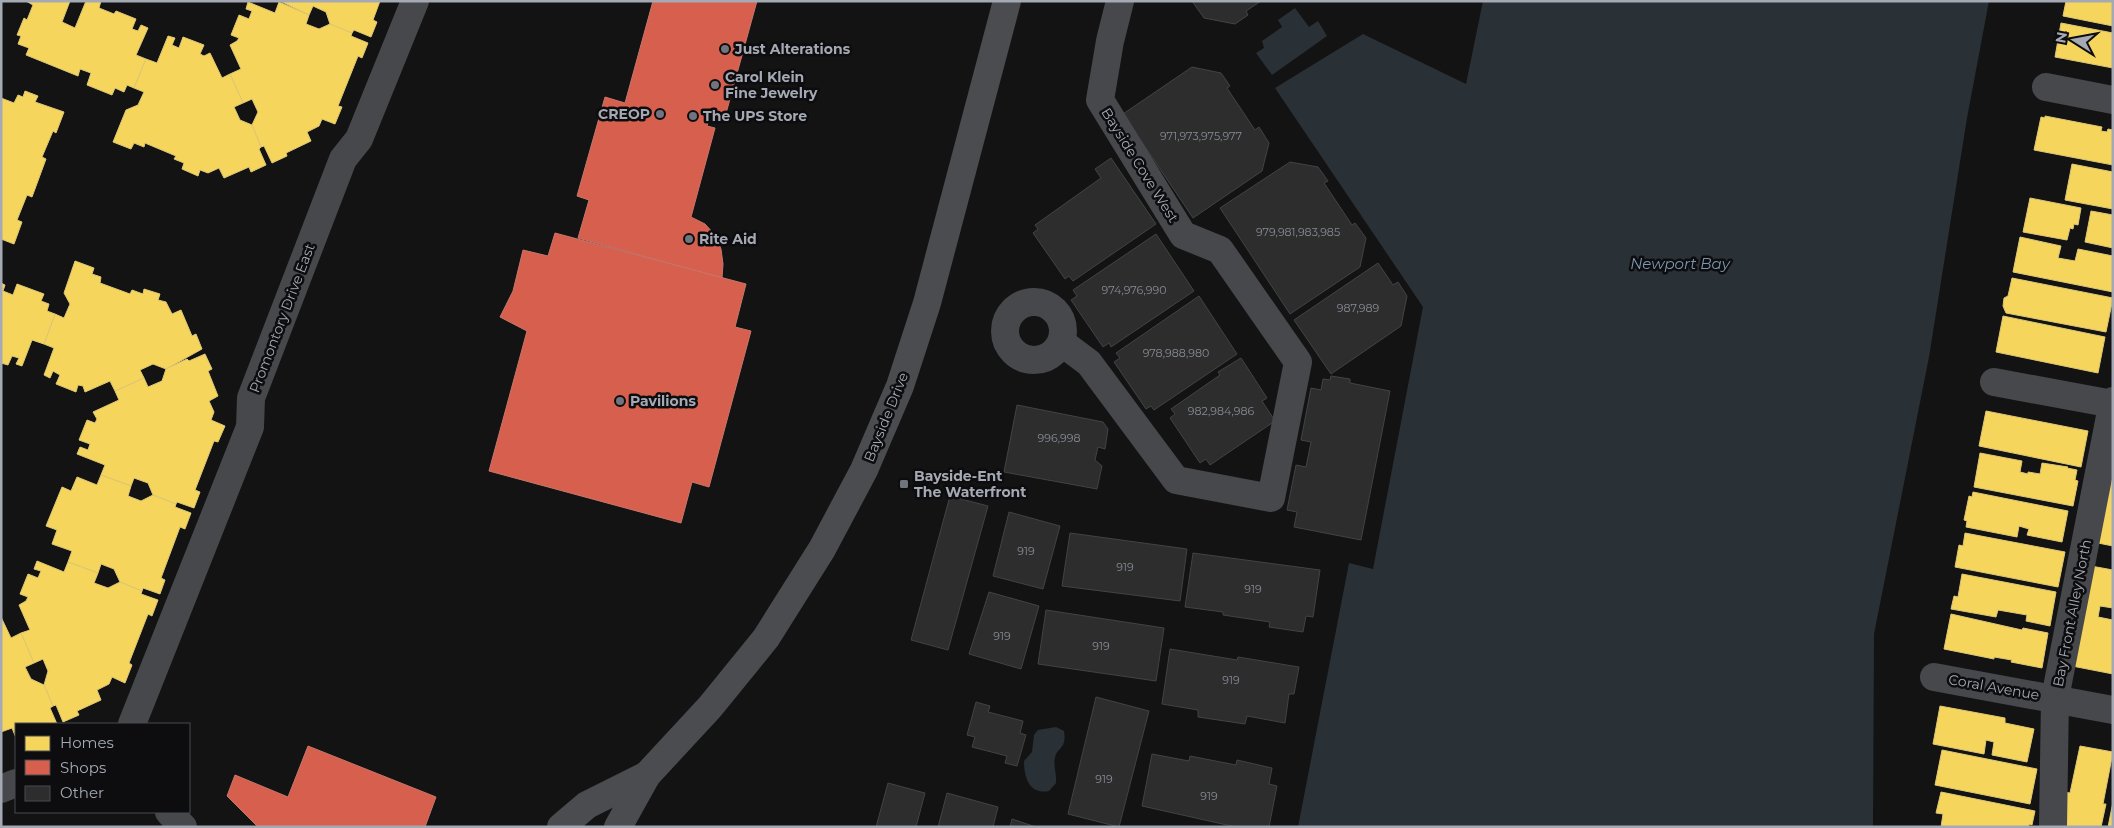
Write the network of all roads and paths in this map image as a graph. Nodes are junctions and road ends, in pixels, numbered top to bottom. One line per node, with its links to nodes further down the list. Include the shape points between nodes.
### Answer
1 (415, 1): 12 (street, Promontory Drive East, via 359,139 343,159 251,398 250,427)
2 (1007, 1): 13 (main road, Bayside Drive, via 927,304 900,386 864,470 822,549 766,638 710,708)
3 (1120, 1): 6 (street, Bayside Cove West, via 1100,100 1183,234 1220,250 1298,362 1271,498 1176,480 1089,362)
4 (2046, 87): 5 (street)
5 (2113, 100)
6 (1061, 342)
7 (1994, 382): 8 (street)
8 (2113, 403): 10 (street, Bay Front Alley North)
9 (1934, 677): 10 (street, Coral Avenue)
10 (2055, 698): 11 (street, Coral Avenue); 20 (street, Bay Front Alley North)
11 (2113, 710)
12 (132, 723)
13 (647, 775): 18 (main road, Bayside Drive, via 587,805); 19 (main road, Bayside Drive)
14 (15, 783): 15 (street)
15 (1, 789)
16 (170, 813): 17 (street)
17 (183, 827)
18 (561, 827)
19 (618, 827)
20 (2053, 827)

